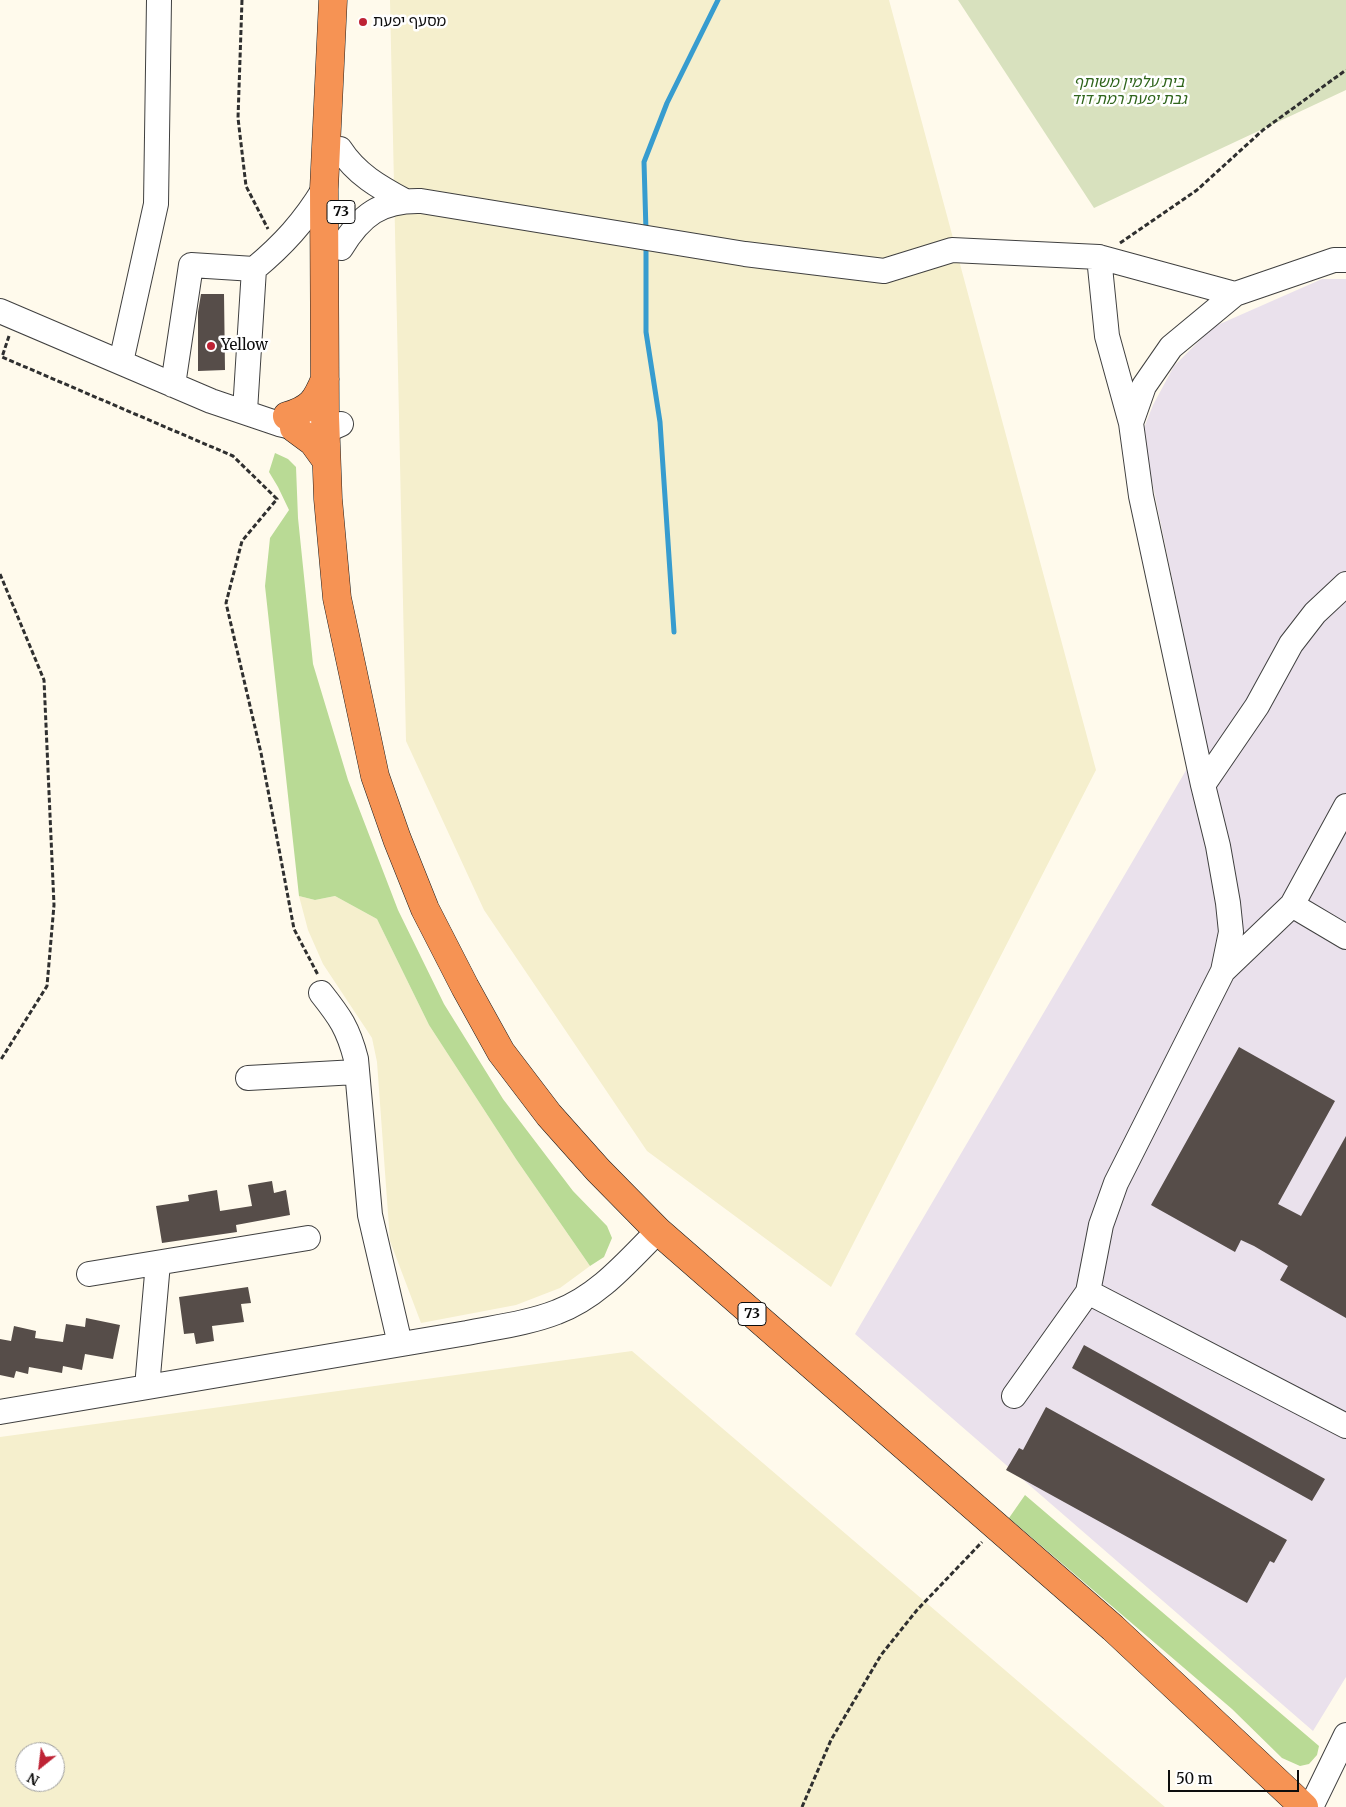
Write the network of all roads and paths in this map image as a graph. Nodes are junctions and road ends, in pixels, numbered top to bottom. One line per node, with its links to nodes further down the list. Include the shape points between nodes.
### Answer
1 (159, 0): 15 (street, via 156,204)
2 (242, 0): 12 (path, via 238,118 246,186 268,228)
3 (333, 0): 7 (highway, 73)
4 (339, 0): 6 (highway, 73)
5 (1346, 70): 10 (path, via 1262,130 1197,190)
6 (340, 149): 8 (street, via 361,173); 9 (highway, 73)
7 (324, 189): 12 (street, via 291,236); 16 (highway, 73)
8 (405, 201): 9 (street, via 384,206 367,215); 10 (street, via 745,254 884,271 952,250)
9 (341, 248): 21 (highway, 73)
10 (1099, 258): 13 (street); 20 (street, via 1107,336)
11 (1346, 260): 13 (street, via 1334,260)
12 (259, 264): 17 (street, via 190,265); 18 (street)
13 (1235, 294): 20 (street, via 1171,347 1144,386)
14 (7, 314): 15 (street); 31 (path, via 2,357 233,456 277,499 242,541 226,603 261,753 294,930 318,972)
15 (121, 362): 17 (street)
16 (324, 379): 19 (highway, via 314,401); 21 (highway, 73)
17 (173, 384): 18 (street, via 211,401)
18 (245, 411): 19 (street)
19 (290, 422): 21 (street); 22 (highway, via 313,442)
20 (1131, 423): 26 (street, via 1141,496)
21 (331, 424): 22 (highway, 73); 25 (highway, 73)
22 (326, 460): 25 (highway, 73, via 337,598)
23 (0, 574): 32 (path, via 44,680 54,905 47,986)
24 (1346, 584): 26 (street, via 1315,613 1291,644 1257,706)
25 (359, 706): 35 (highway, 73, via 375,776 397,839 425,909 464,987 497,1044 549,1115)
26 (1203, 785): 30 (street, via 1228,903 1231,932)
27 (1346, 806): 28 (street)
28 (1292, 905): 29 (street); 30 (street)
29 (1346, 937)
30 (1223, 971): 39 (street, via 1116,1183 1101,1225)
31 (321, 993): 33 (street, via 348,1032 356,1059)
32 (0, 1061)
33 (356, 1072): 34 (street); 40 (street, via 370,1215)
34 (248, 1078)
35 (658, 1231): 40 (street, via 597,1289 558,1312); 45 (highway, 73)
36 (308, 1238): 37 (street)
37 (158, 1262): 38 (street); 41 (street)
38 (89, 1274)
39 (1088, 1292): 42 (street); 44 (street)
40 (400, 1344): 41 (street)
41 (147, 1387): 43 (street)
42 (1014, 1396)
43 (0, 1412)
44 (1346, 1426)
45 (996, 1527): 47 (path, via 917,1610 881,1655 831,1740); 48 (highway, 73, via 1113,1628)
46 (1346, 1735): 49 (street)
47 (802, 1807)
48 (1304, 1807)
49 (1311, 1807)

